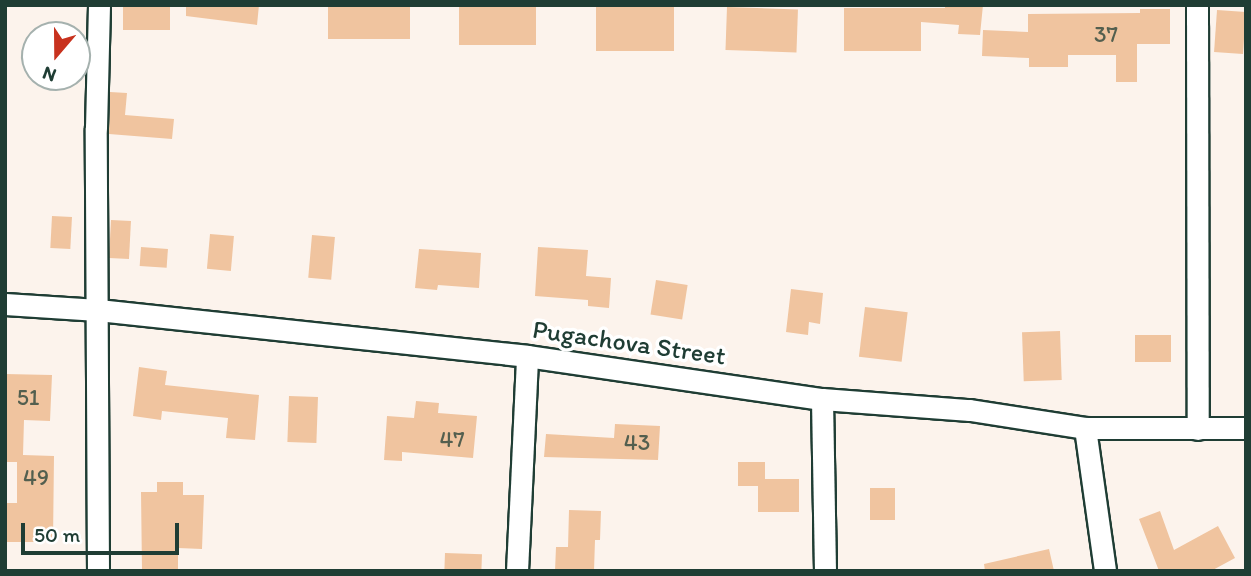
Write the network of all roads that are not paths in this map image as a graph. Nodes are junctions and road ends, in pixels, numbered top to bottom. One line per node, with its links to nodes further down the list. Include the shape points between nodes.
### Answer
1 (99, 5): 4 (street)
2 (1197, 5): 9 (street)
3 (5, 304): 4 (street, Pugachova Street)
4 (98, 310): 5 (street, Pugachova Street); 10 (street)
5 (527, 356): 6 (street, Pugachova Street); 11 (street)
6 (822, 399): 7 (street, Pugachova Street, via 970,410); 12 (street)
7 (1085, 428): 9 (street, Pugachova Street); 13 (street)
8 (1246, 428): 9 (street, Pugachova Street)
9 (1198, 429)
10 (98, 571)
11 (517, 571)
12 (825, 571)
13 (1105, 571)

